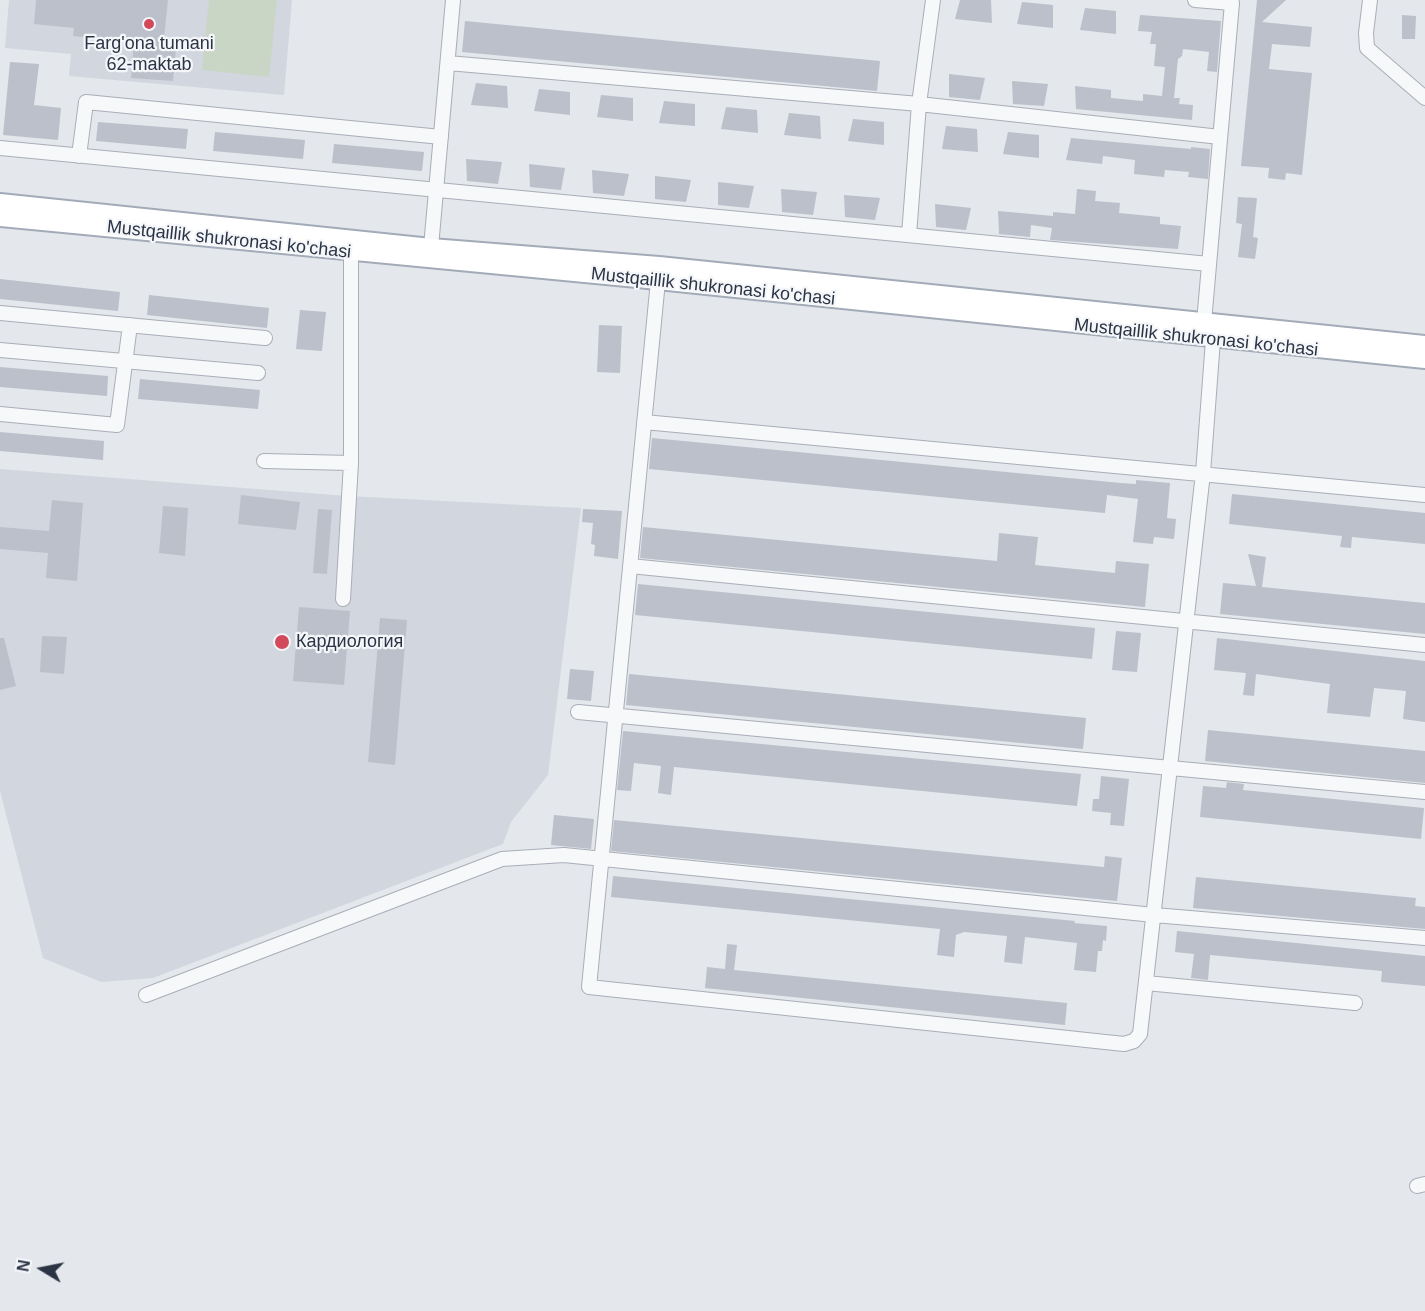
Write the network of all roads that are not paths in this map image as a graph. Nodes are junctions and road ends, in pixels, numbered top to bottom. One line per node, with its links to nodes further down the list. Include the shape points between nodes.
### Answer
1 (453, 0): 5 (street)
2 (933, 0): 7 (street)
3 (1196, 0): 9 (street, via 1232,3)
4 (1370, 0): 6 (street, via 1366,33 1369,51)
5 (448, 63): 7 (street); 8 (street)
6 (1425, 98)
7 (919, 104): 9 (street); 15 (street)
8 (441, 137): 11 (street, via 86,102); 12 (street)
9 (1220, 137): 18 (street)
10 (0, 148): 11 (street)
11 (79, 156): 12 (street)
12 (435, 190): 15 (street); 16 (street)
13 (0, 202): 16 (main road, Mustqaillik shukronasi ko'chasi)
14 (0, 218): 17 (main road, Mustqaillik shukronasi ko'chasi)
15 (909, 235): 18 (street)
16 (431, 247): 21 (main road, Mustqaillik shukronasi ko'chasi, via 659,265)
17 (351, 252): 19 (main road, Mustqaillik shukronasi ko'chasi); 33 (street)
18 (1209, 264): 21 (street)
19 (658, 281): 24 (main road, Mustqaillik shukronasi ko'chasi); 31 (street)
20 (0, 313): 22 (street)
21 (1204, 322): 25 (main road, Mustqaillik shukronasi ko'chasi)
22 (130, 325): 23 (street); 28 (street)
23 (265, 338)
24 (1213, 340): 27 (main road, Mustqaillik shukronasi ko'chasi); 34 (street)
25 (1425, 344)
26 (0, 350): 28 (street)
27 (1425, 360)
28 (125, 362): 29 (street); 30 (street, via 117,425)
29 (258, 373)
30 (0, 414)
31 (644, 422): 34 (street); 36 (street)
32 (264, 460): 33 (street)
33 (351, 463): 37 (street)
34 (1203, 473): 35 (street); 38 (street)
35 (1425, 495)
36 (630, 566): 38 (street); 41 (street)
37 (344, 599)
38 (1186, 620): 39 (street); 42 (street)
39 (1425, 645)
40 (578, 712): 41 (street)
41 (618, 714): 42 (street); 44 (street)
42 (1170, 767): 43 (street); 45 (street)
43 (1425, 792)
44 (603, 860): 45 (street); 47 (street, via 590,987 1124,1044 1140,1034); 48 (street, via 564,855 502,859)
45 (1154, 915): 46 (street); 47 (street)
46 (1425, 938)
47 (1146, 983): 49 (street)
48 (146, 995)
49 (1355, 1003)

